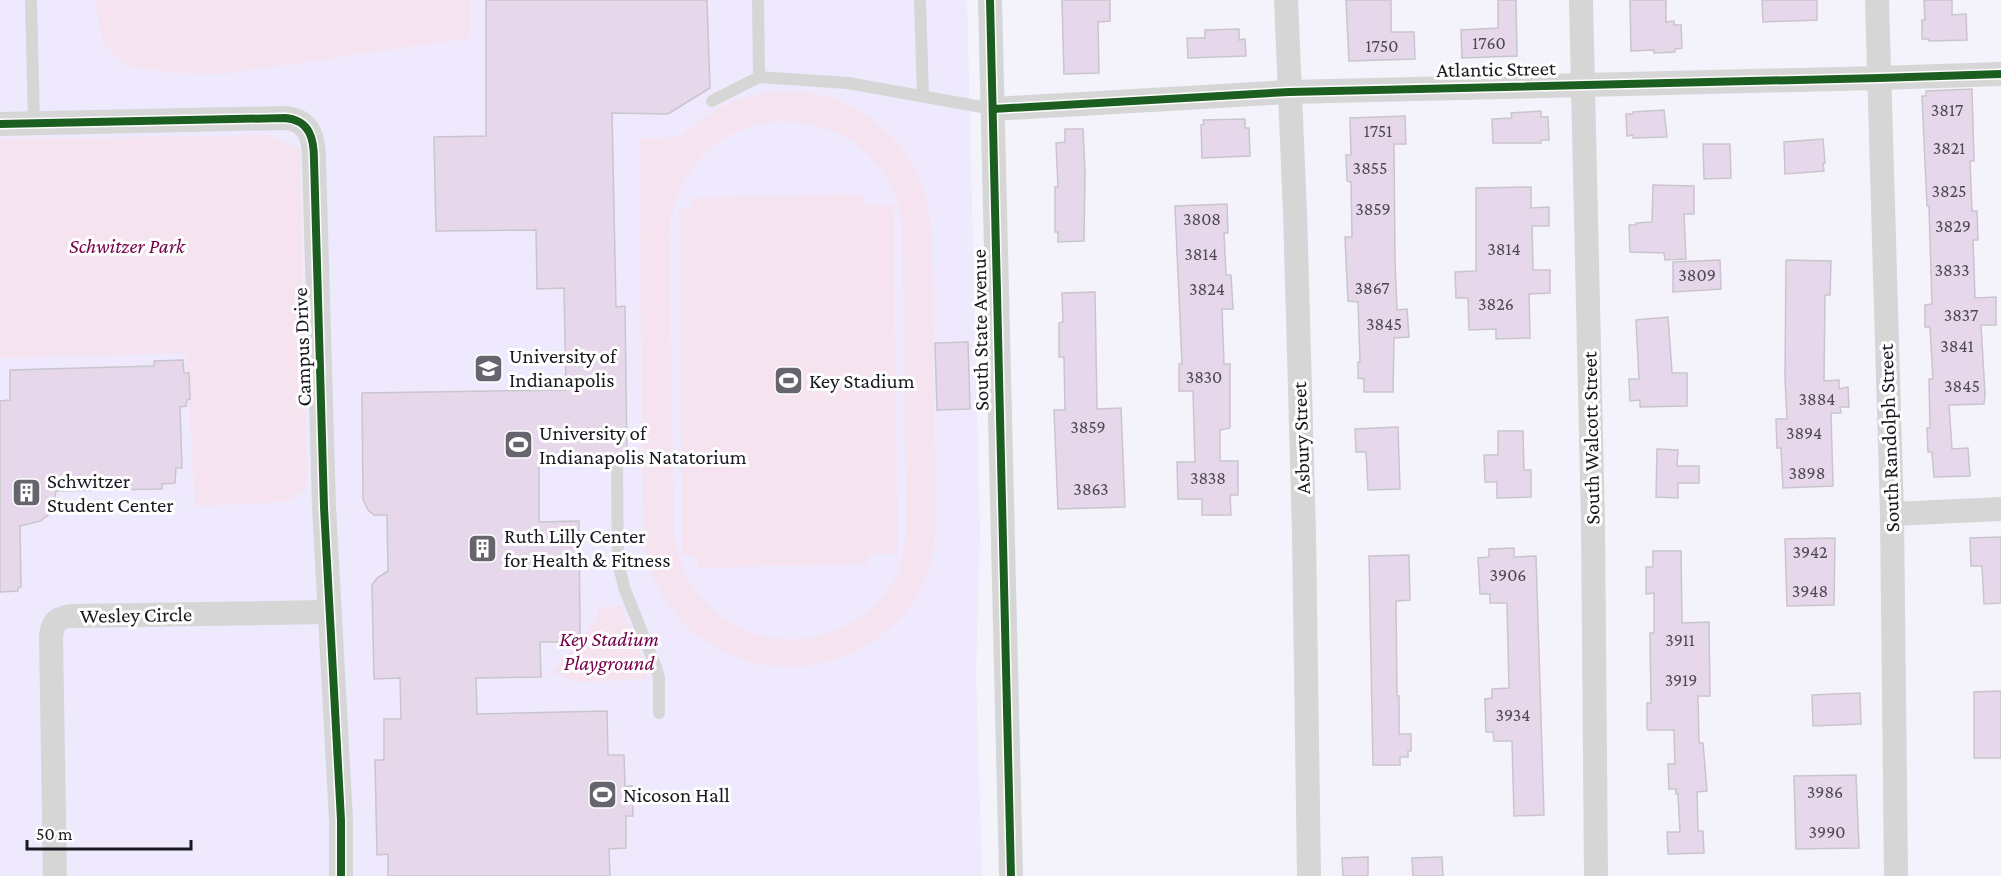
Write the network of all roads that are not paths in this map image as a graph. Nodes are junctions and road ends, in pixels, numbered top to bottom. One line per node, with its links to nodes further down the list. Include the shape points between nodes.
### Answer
1 (31, 0): 16 (lane)
2 (758, 0): 9 (lane)
3 (920, 0): 13 (lane)
4 (990, 0): 15 (street, South State Avenue)
5 (1286, 0): 12 (street, Asbury Street)
6 (1581, 0): 11 (street, South Walcott Street)
7 (1877, 0): 10 (street, South Randolph Street)
8 (2001, 74): 10 (street, Atlantic Street)
9 (759, 77): 13 (lane, via 848,83); 14 (lane)
10 (1879, 78): 11 (street, Atlantic Street); 20 (street, South Randolph Street)
11 (1584, 85): 12 (street, Atlantic Street); 27 (street, South Walcott Street)
12 (1289, 92): 15 (street, Atlantic Street); 26 (street, Asbury Street, via 1304,533)
13 (923, 96): 15 (lane)
14 (712, 101)
15 (993, 109): 25 (street, South State Avenue)
16 (34, 123): 17 (street, Campus Drive); 21 (street, Campus Drive, via 285,118 301,122 312,134)
17 (0, 124)
18 (617, 469): 22 (lane, via 618,563 656,667)
19 (2001, 509): 20 (street)
20 (1892, 514): 28 (street, South Randolph Street)
21 (329, 612): 23 (street, Wesley Circle, via 70,616 57,620 51,637); 24 (street, Campus Drive)
22 (659, 713)
23 (55, 876)
24 (341, 876)
25 (1011, 876)
26 (1309, 876)
27 (1596, 876)
28 (1896, 876)

